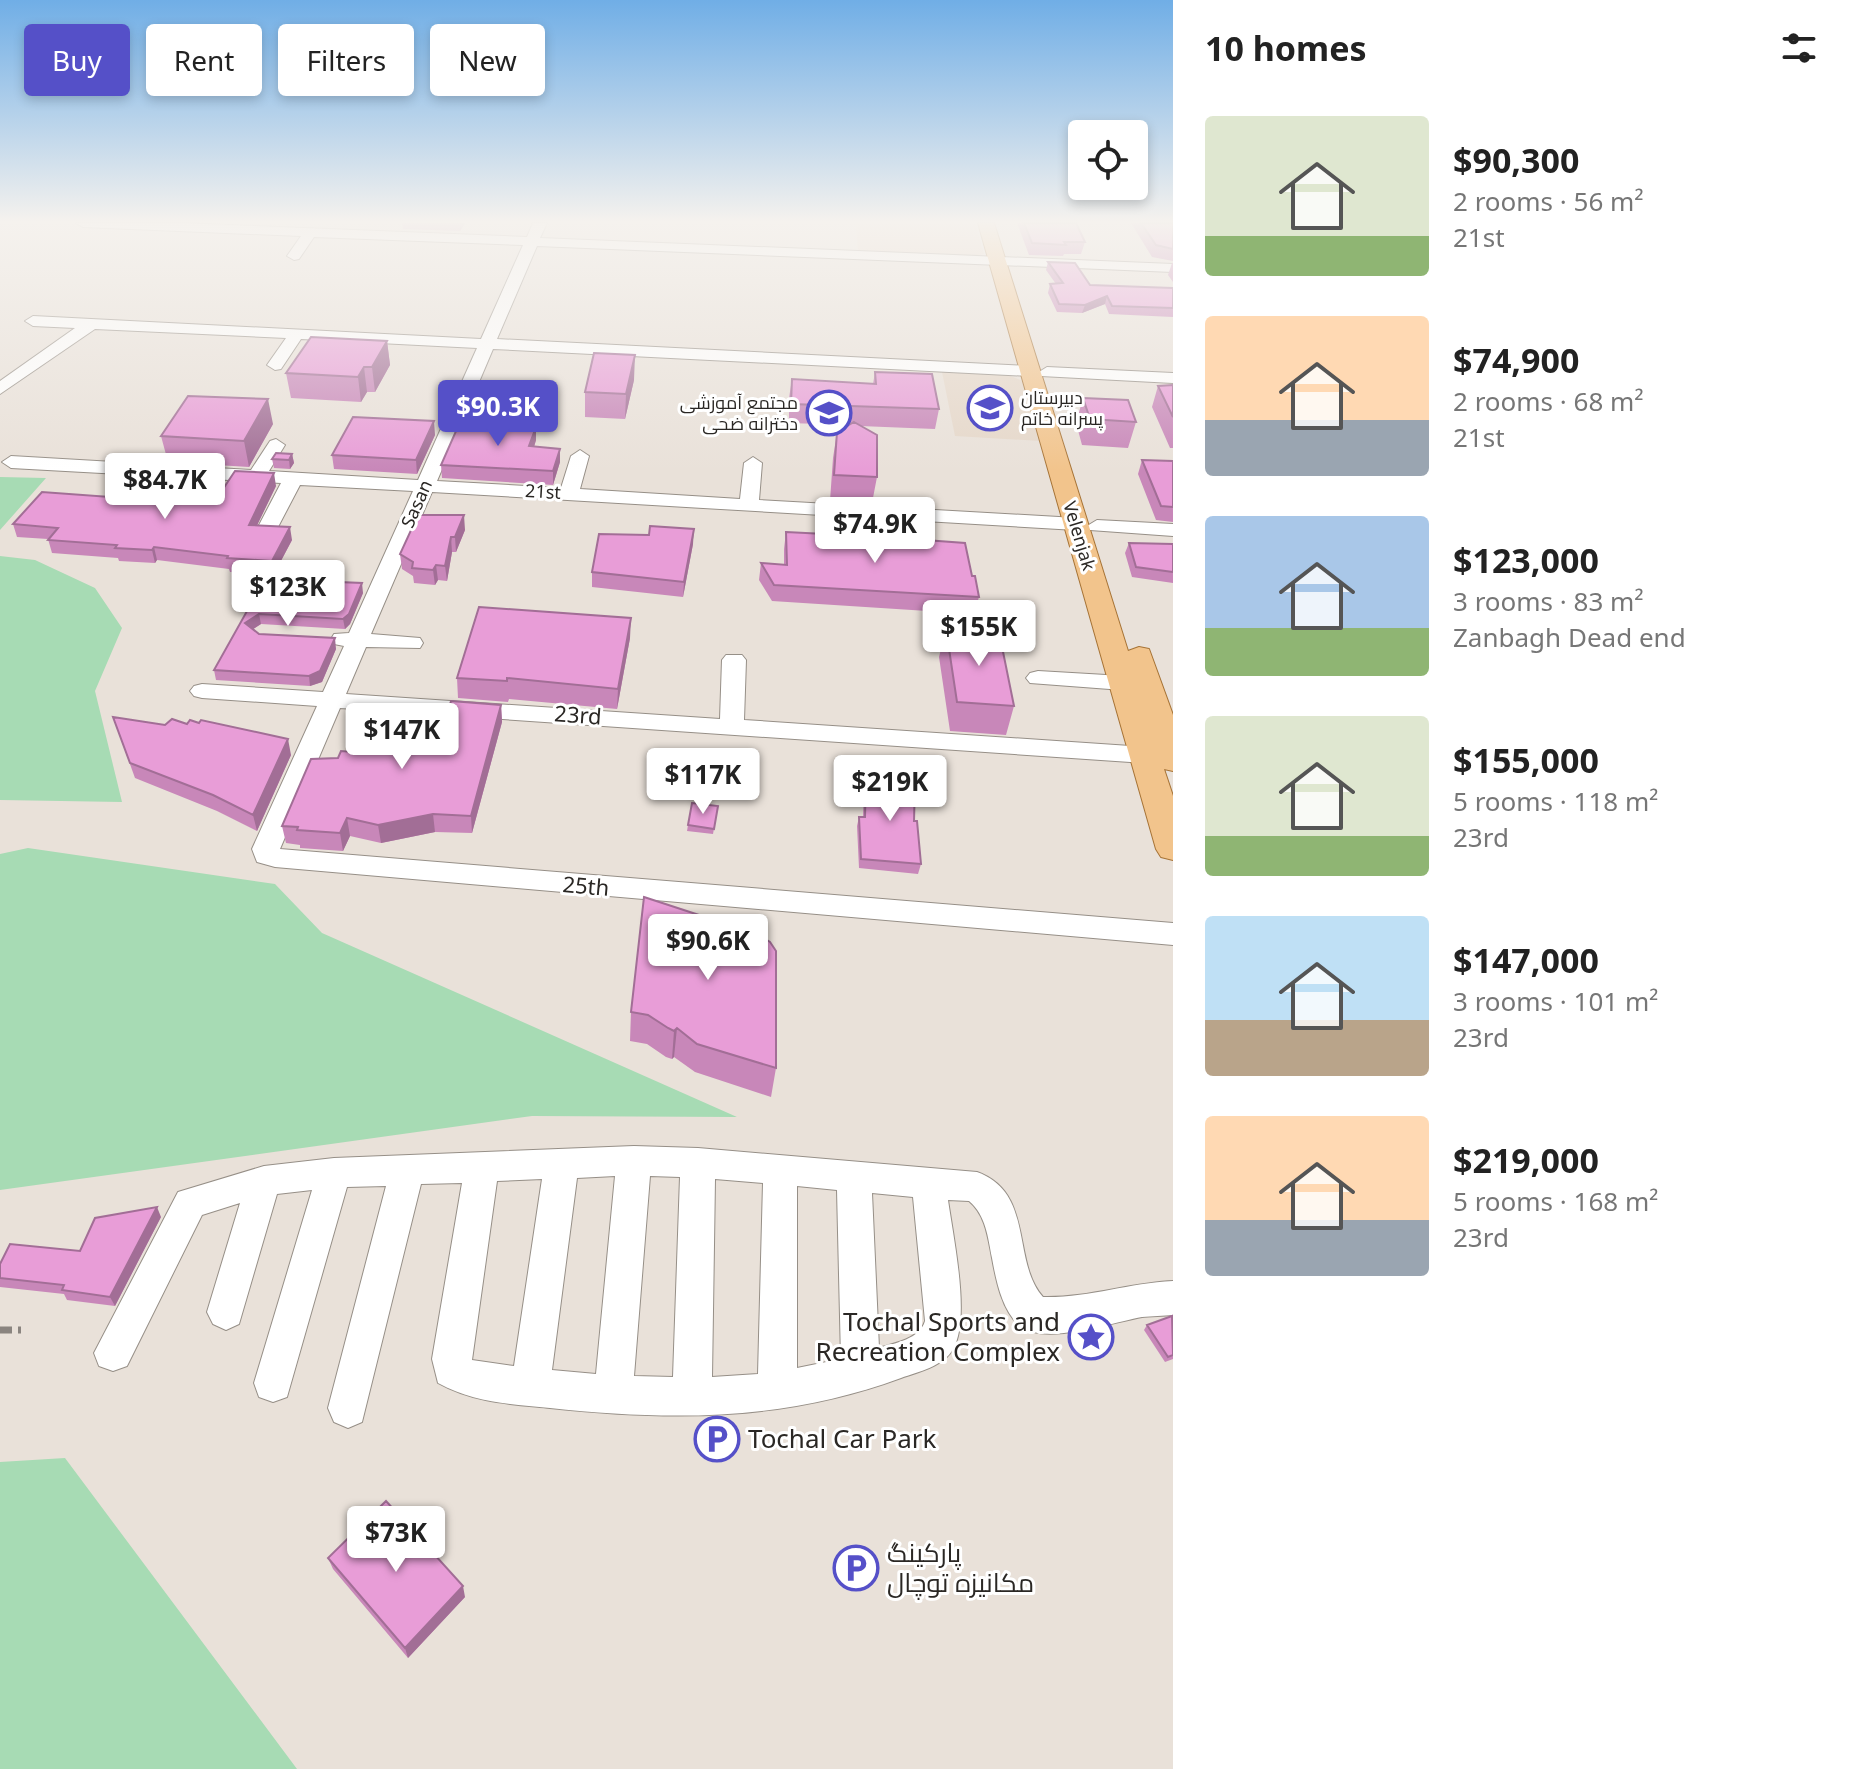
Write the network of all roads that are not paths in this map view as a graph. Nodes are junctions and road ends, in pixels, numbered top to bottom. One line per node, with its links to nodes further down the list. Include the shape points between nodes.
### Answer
1 (504, 306): 6 (street, Sasan)
2 (1018, 306): 8 (main road, Velenjak)
3 (33, 321): 4 (street)
4 (91, 324): 5 (street); 10 (street)
5 (296, 335): 6 (street); 7 (street)
6 (487, 345): 8 (street); 17 (street, Sasan)
7 (275, 365)
8 (1039, 372): 9 (street); 20 (main road, Velenjak)
9 (1173, 378)
10 (0, 389)
11 (276, 445): 15 (street)
12 (580, 456): 18 (street)
13 (11, 462): 15 (street, 21st)
14 (753, 463): 19 (street)
15 (257, 476): 16 (street, 21st)
16 (294, 478): 17 (street, 21st); 21 (street)
17 (426, 485): 18 (street, 21st); 24 (street, Sasan)
18 (569, 494): 19 (street, 21st)
19 (749, 505): 20 (street, 21st)
20 (1086, 525): 22 (street, 21st); 28 (main road, Velenjak); 33 (main road, Velenjak)
21 (268, 527)
22 (1173, 530)
23 (316, 638): 24 (street)
24 (358, 640): 25 (street); 30 (street, Sasan)
25 (412, 643)
26 (734, 660): 31 (street)
27 (1038, 678): 28 (street)
28 (1123, 683): 32 (main road, Velenjak)
29 (202, 691): 30 (street, 23rd)
30 (332, 698): 31 (street, 23rd); 35 (street, 25th, via 267,855)
31 (732, 726): 32 (street, 23rd)
32 (1145, 755): 34 (main road, Velenjak)
33 (1172, 757)
34 (1173, 849)
35 (1173, 934)
36 (634, 1161): 37 (street); 38 (street); 53 (street)
37 (562, 1163): 39 (street); 51 (street)
38 (698, 1163): 41 (street); 54 (street)
39 (482, 1166): 40 (street); 51 (street, via 452,1370)
40 (407, 1170): 42 (street); 55 (street)
41 (780, 1170): 43 (street); 52 (street)
42 (334, 1173): 44 (street); 50 (street)
43 (854, 1176): 45 (street); 49 (street)
44 (264, 1181): 47 (street); 48 (street, via 190,1203)
45 (929, 1183): 46 (street, via 987,1192 1022,1298 1034,1314 1078,1315 1142,1300); 49 (street, via 944,1321 940,1337 923,1351)
46 (1163, 1309)
47 (226, 1312)
48 (113, 1353)
49 (861, 1374): 52 (street)
50 (273, 1383)
51 (530, 1387): 53 (street)
52 (777, 1390): 54 (street)
53 (613, 1396): 54 (street)
54 (692, 1399)
55 (348, 1408)

